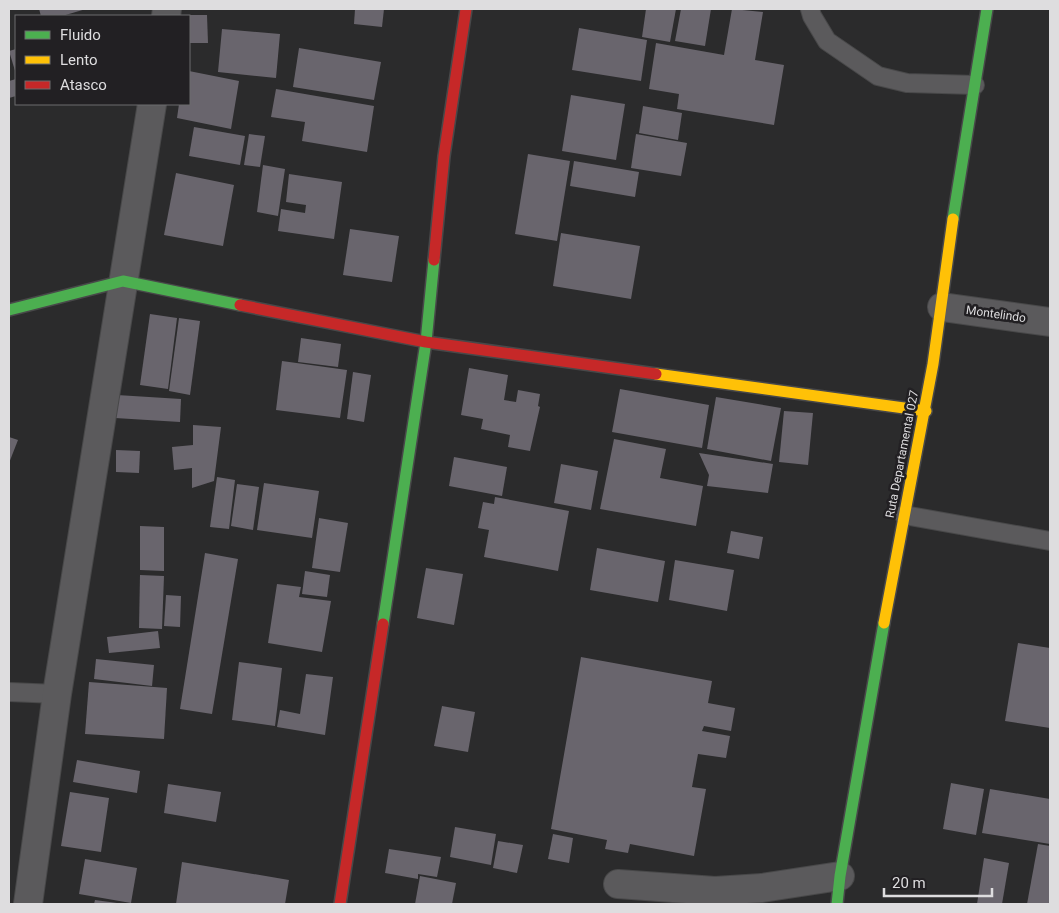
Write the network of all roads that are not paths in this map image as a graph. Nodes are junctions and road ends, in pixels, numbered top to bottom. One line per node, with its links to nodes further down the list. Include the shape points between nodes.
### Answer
1 (466, 9): 10 (street, via 444,156)
2 (810, 9): 4 (lane, via 827,41 878,76 907,83)
3 (987, 9): 4 (street, Ruta Departamental 027)
4 (975, 85): 7 (street, Ruta Departamental 027)
5 (152, 105): 6 (street)
6 (123, 281): 8 (street); 10 (street); 15 (street)
7 (942, 306): 9 (street, Montelindo); 11 (street, Ruta Departamental 027)
8 (9, 310)
9 (1050, 322)
10 (426, 342): 11 (street); 19 (street)
11 (926, 411): 12 (street, Ruta Departamental 027)
12 (904, 515): 13 (lane); 16 (street, Ruta Departamental 027)
13 (1050, 541)
14 (9, 692): 15 (lane)
15 (56, 694): 18 (street)
16 (840, 876): 17 (street, via 762,888 715,891); 20 (street, Ruta Departamental 027)
17 (618, 884)
18 (28, 904)
19 (340, 904)
20 (837, 904)

